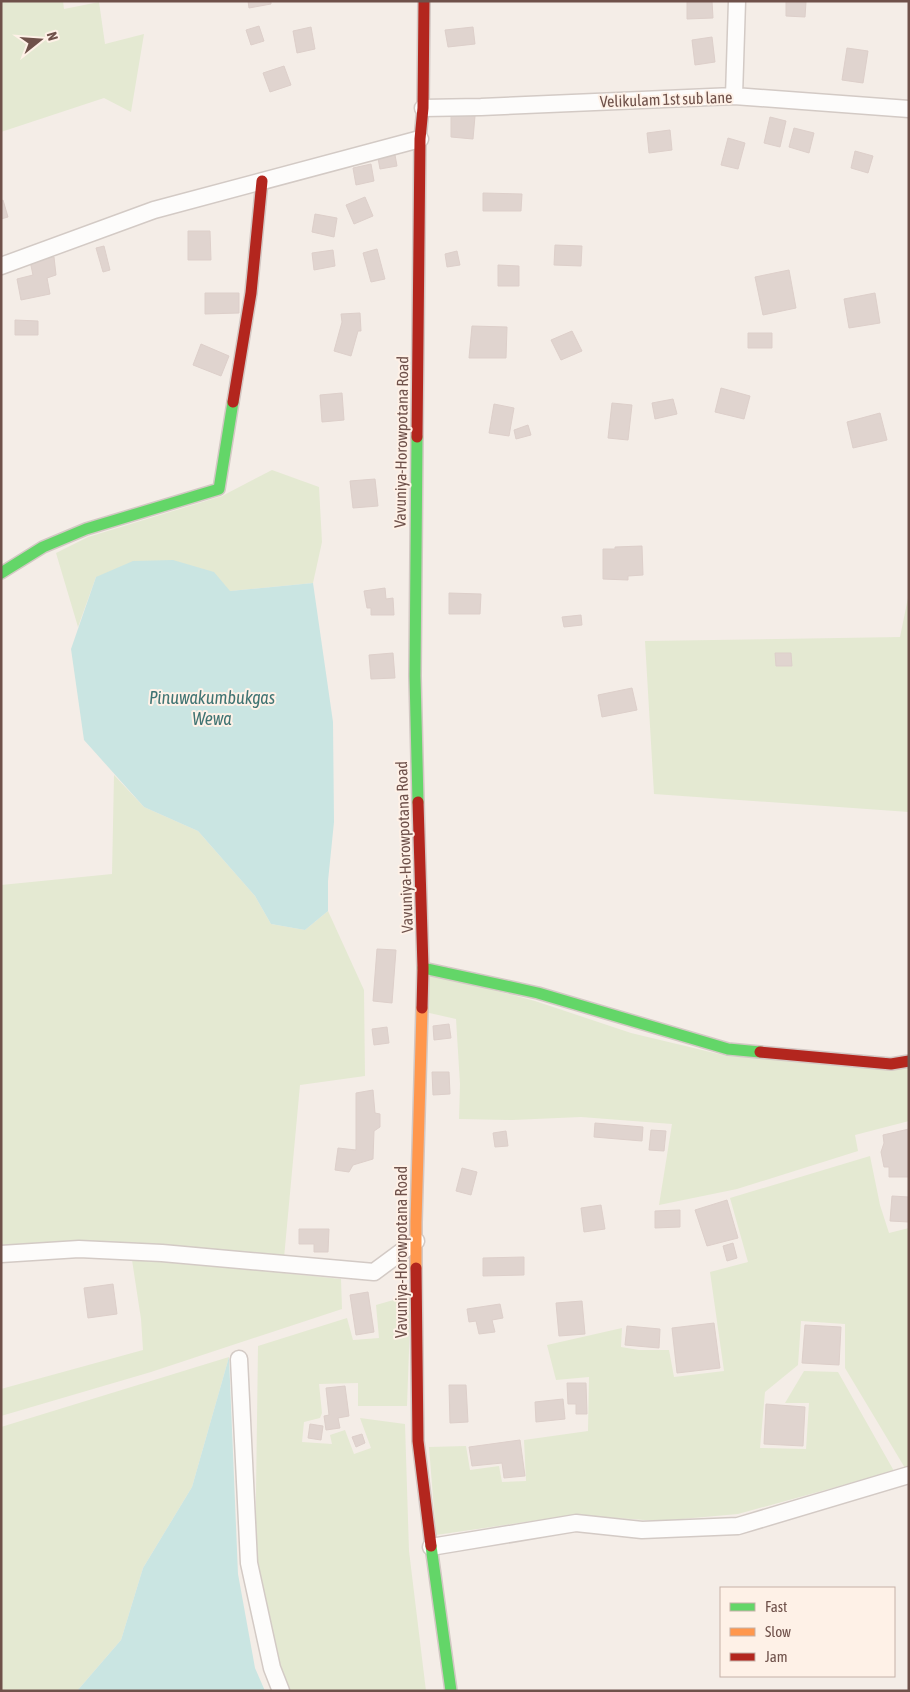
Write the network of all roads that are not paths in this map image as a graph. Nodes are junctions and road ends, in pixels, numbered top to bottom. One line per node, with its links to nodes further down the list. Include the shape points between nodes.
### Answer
1 (424, 1): 4 (main road, Vavuniya-Horowpotana Road)
2 (737, 1): 3 (street)
3 (734, 96): 4 (street, Velikulam 1st sub lane); 5 (street, Velikulam 1st sub lane)
4 (423, 108): 6 (main road, Vavuniya-Horowpotana Road)
5 (909, 109)
6 (420, 139): 7 (street); 10 (main road, Vavuniya-Horowpotana Road, via 415,676)
7 (262, 181): 8 (street, via 154,210); 9 (main road, via 251,293 219,489 86,529 43,547)
8 (1, 266)
9 (1, 573)
10 (423, 968): 11 (main road, via 538,993 728,1049 891,1064); 12 (main road, Vavuniya-Horowpotana Road)
11 (909, 1061)
12 (416, 1241): 13 (street, via 374,1272 106,1250); 16 (main road, Vavuniya-Horowpotana Road, via 418,1441)
13 (1, 1254)
14 (239, 1359): 17 (street, via 249,1563 272,1668)
15 (909, 1476): 16 (street, via 738,1526 642,1530 576,1523)
16 (431, 1547): 18 (main road, Vavuniya-Horowpotana Road)
17 (281, 1691)
18 (450, 1691)

